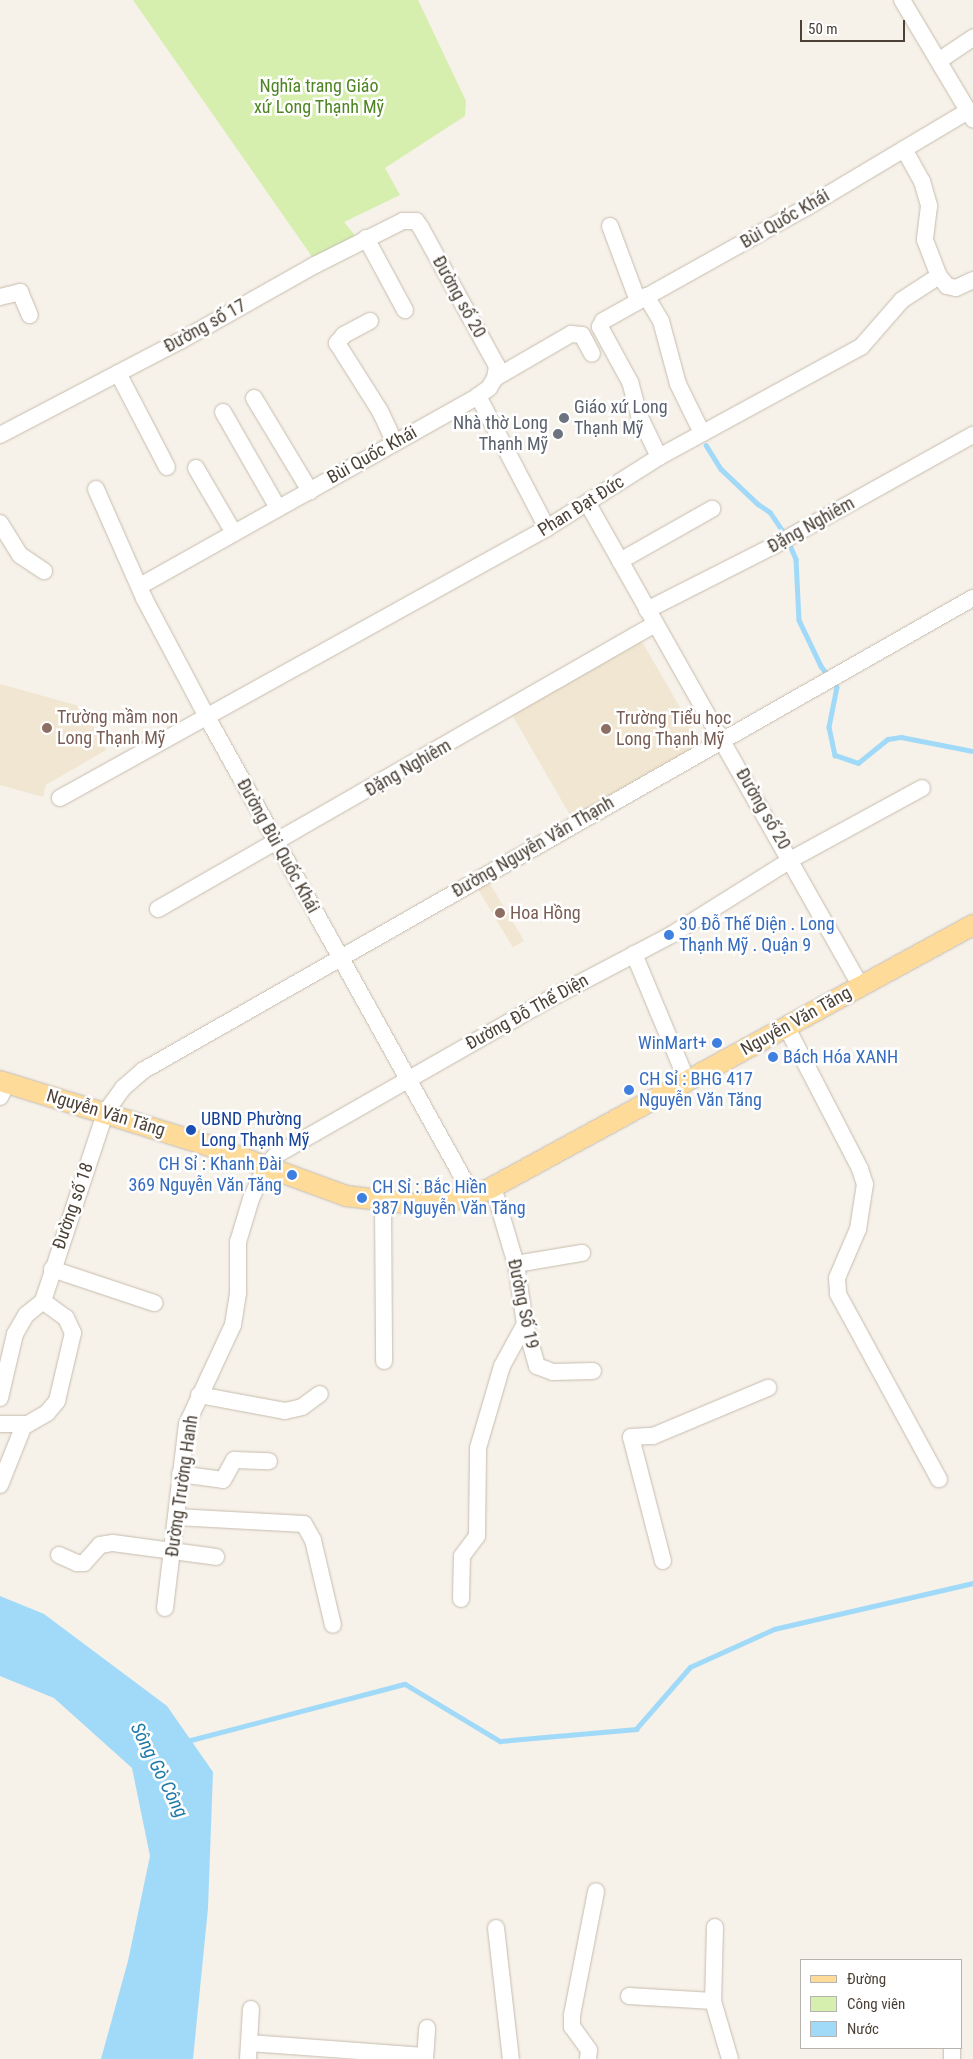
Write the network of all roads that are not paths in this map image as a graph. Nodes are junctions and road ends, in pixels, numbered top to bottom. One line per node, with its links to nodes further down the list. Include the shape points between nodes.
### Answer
1 (902, 0): 3 (street)
2 (973, 38): 3 (street)
3 (940, 60): 4 (street)
4 (970, 115): 5 (street, Bùi Quốc Khái)
5 (904, 149): 9 (street, via 922,181 929,206 925,240); 12 (street, Bùi Quốc Khái)
6 (412, 220): 8 (street, Đường số 17); 18 (street, Đường số 20, via 421,228 497,366)
7 (610, 226): 12 (street)
8 (366, 238): 13 (street); 17 (street, Đường số 17)
9 (939, 276): 10 (street, via 947,286 956,288); 22 (street, Phan Đạt Đức, via 902,300 861,347)
10 (973, 280)
11 (0, 297): 14 (street, via 20,292)
12 (642, 298): 22 (street, via 662,321 678,384); 26 (street, Bùi Quốc Khái, via 600,324 630,382 639,415)
13 (405, 310)
14 (30, 315)
15 (370, 321): 25 (street, via 344,335 337,343 380,411)
16 (592, 354): 18 (street, Bùi Quốc Khái, via 578,332)
17 (118, 373): 23 (street, Đường số 17); 27 (street)
18 (495, 378): 19 (street, Bùi Quốc Khái, via 489,388)
19 (478, 396): 25 (street, Bùi Quốc Khái); 35 (street)
20 (254, 398): 30 (street)
21 (223, 412): 32 (street)
22 (703, 432): 26 (street, Phan Đạt Đức)
23 (0, 435)
24 (973, 435): 41 (street, Đặng Nghiêm, via 797,534)
25 (395, 443): 30 (street, Bùi Quốc Khái)
26 (659, 458): 31 (street, Phan Đạt Đức)
27 (167, 467)
28 (196, 468): 36 (street)
29 (96, 489): 39 (street, Đường Bùi Quốc Khái)
30 (310, 491): 32 (street, Bùi Quốc Khái)
31 (588, 504): 35 (street, Phan Đạt Đức); 37 (street, Đường số 20)
32 (278, 508): 36 (street, Bùi Quốc Khái)
33 (712, 510): 37 (street)
34 (0, 523): 38 (street, via 20,555)
35 (547, 528): 43 (street, Phan Đạt Đức)
36 (234, 533): 39 (street, Bùi Quốc Khái)
37 (620, 561): 41 (street, Đường số 20)
38 (44, 571)
39 (140, 586): 43 (street, Đường Bùi Quốc Khái)
40 (973, 598): 44 (street, Đường Nguyễn Văn Thạnh)
41 (647, 610): 42 (street, Đường số 20)
42 (656, 624): 44 (street, Đường số 20); 47 (street, Đặng Nghiêm)
43 (207, 717): 46 (street, Phan Đạt Đức); 47 (street, Đường Bùi Quốc Khái)
44 (723, 738): 48 (street, Đường số 20); 52 (street, Đường Nguyễn Văn Thạnh)
45 (922, 788): 48 (street, Đường Đỗ Thế Diện)
46 (60, 798)
47 (276, 844): 49 (street, Đặng Nghiêm); 52 (street, Đường Bùi Quốc Khái)
48 (792, 859): 51 (street, Đường Đỗ Thế Diện); 53 (street, Đường số 20)
49 (158, 909)
50 (973, 925): 53 (main road, Nguyễn Văn Tăng)
51 (634, 954): 55 (street, Đường Đỗ Thế Diện); 56 (street)
52 (339, 958): 55 (street, Đường Bùi Quốc Khái); 58 (street, Đường Nguyễn Văn Thạnh, via 144,1070 123,1088)
53 (860, 985): 54 (main road, Nguyễn Văn Tăng)
54 (786, 1026): 56 (main road, Nguyễn Văn Tăng); 80 (street, via 865,1184 858,1229 837,1278 838,1294)
55 (408, 1080): 59 (street, Đường Đỗ Thế Diện, via 290,1145); 61 (street, Đường Bùi Quốc Khái)
56 (687, 1082): 60 (main road, Nguyễn Văn Tăng)
57 (2, 1087): 58 (main road, Nguyễn Văn Tăng)
58 (105, 1113): 59 (main road, Nguyễn Văn Tăng, via 207,1145); 65 (street, Đường số 18)
59 (265, 1168): 62 (main road, Nguyễn Văn Tăng, via 346,1196); 74 (street, Đường Trường Hanh, via 238,1242 238,1292 233,1324 224,1349)
60 (493, 1187): 61 (main road, Nguyễn Văn Tăng); 64 (street, Đường Số 19)
61 (473, 1196): 62 (main road, Nguyễn Văn Tăng, via 412,1204)
62 (383, 1202): 70 (street)
63 (582, 1254): 64 (street)
64 (516, 1264): 68 (street, Đường Số 19)
65 (52, 1269): 66 (street, Đường số 18); 67 (street)
66 (43, 1300): 69 (street, via 26,1315); 77 (street, via 66,1318 73,1333 58,1401 47,1413)
67 (154, 1303)
68 (525, 1324): 71 (street, Đường Số 19, via 537,1366 553,1372); 87 (street, via 502,1366 478,1448 477,1536 462,1556)
69 (6, 1346): 75 (street)
70 (384, 1362)
71 (593, 1371)
72 (768, 1388): 86 (street, via 654,1436 631,1437)
73 (320, 1394): 74 (street, via 302,1407 285,1411)
74 (199, 1395): 79 (street, Đường Trường Hanh, via 188,1424)
75 (0, 1398)
76 (0, 1424): 77 (street)
77 (24, 1425): 81 (street)
78 (269, 1461): 79 (street, via 234,1460 223,1480)
79 (180, 1474): 82 (street, Đường Trường Hanh)
80 (939, 1479)
81 (0, 1485)
82 (176, 1517): 83 (street, Đường Trường Hanh); 89 (street, via 304,1524 313,1540)
83 (172, 1550): 84 (street, via 112,1543 100,1545 84,1563); 85 (street); 88 (street, Đường Trường Hanh)
84 (59, 1555)
85 (216, 1557)
86 (663, 1561)
87 (461, 1599)
88 (166, 1608)
89 (333, 1625)
90 (596, 1892): 100 (street, via 572,2015 572,2027 589,2050)
91 (715, 1927): 94 (street)
92 (496, 1928): 99 (street)
93 (629, 1996): 94 (street)
94 (713, 2001): 101 (street)
95 (251, 2009): 97 (street)
96 (427, 2028): 98 (street)
97 (248, 2051): 98 (street)
98 (425, 2058)
99 (511, 2059)
100 (588, 2059)
101 (730, 2059)

